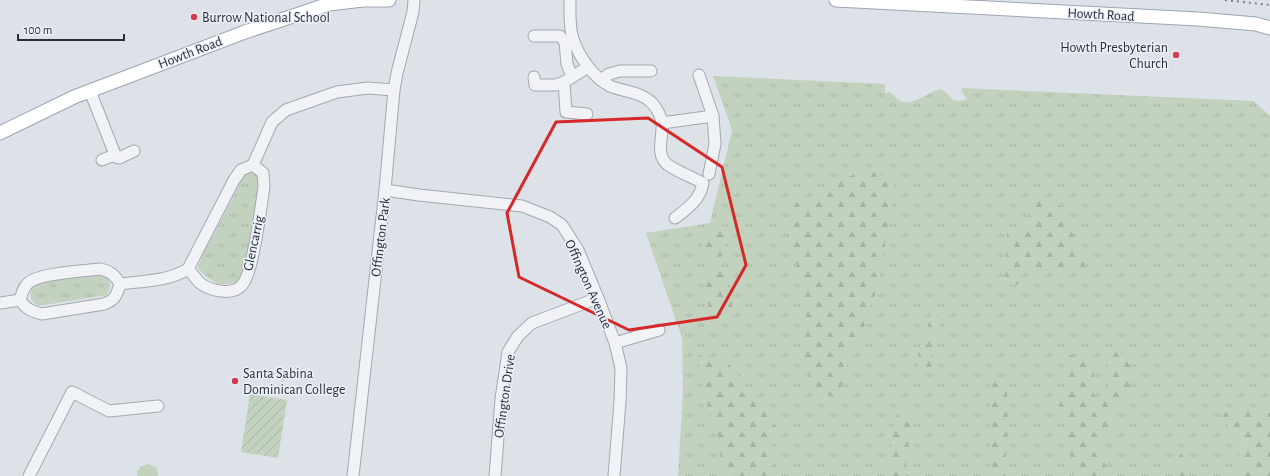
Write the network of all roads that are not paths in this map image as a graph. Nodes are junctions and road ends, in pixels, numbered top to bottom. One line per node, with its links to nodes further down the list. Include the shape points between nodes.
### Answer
1 (389, 0): 14 (main road, Howth Road, via 329,4 245,32)
2 (414, 0): 13 (street, Offington Park)
3 (570, 0): 7 (street, via 572,39)
4 (836, 0): 5 (main road, Howth Road, via 1198,20 1256,24)
5 (1270, 28)
6 (534, 36): 11 (street, via 560,36 565,42)
7 (588, 67): 11 (street); 12 (street)
8 (651, 71): 12 (street, via 620,71 608,74)
9 (699, 75): 16 (street)
10 (534, 77): 11 (street, via 535,85 556,85)
11 (568, 80): 15 (street, via 566,112)
12 (601, 80): 17 (street, via 611,86 637,93 652,103)
13 (394, 90): 22 (street, via 368,88 337,92 286,110 272,122); 24 (street, Offington Park)
14 (90, 91): 18 (main road, Howth Road); 20 (street)
15 (587, 114)
16 (713, 116): 17 (street); 23 (street, via 715,144)
17 (662, 123): 25 (street, via 660,152 667,164 703,183 702,190 692,206)
18 (0, 133)
19 (134, 152): 20 (street)
20 (116, 157): 21 (street)
21 (102, 160)
22 (253, 164): 26 (street, via 241,170 234,180); 26 (street, Glencarrig, via 264,173 264,187 249,271 242,286 230,291 215,290 200,283)
23 (709, 174)
24 (385, 190): 28 (street, Offington Avenue, via 522,206 550,217 562,225 578,250); 35 (street, Offington Park)
25 (675, 218)
26 (188, 268): 27 (street, via 179,274 162,279)
27 (120, 284): 29 (street, via 118,293 112,301 42,314 25,307); 29 (street, via 108,270 100,269 40,276 29,282 22,290)
28 (598, 298): 32 (street, Offington Avenue); 36 (street, Offington Drive, via 532,323 518,336 508,352 501,399)
29 (20, 300): 30 (street)
30 (0, 303)
31 (659, 330): 32 (street)
32 (615, 343): 37 (street, Offington Avenue, via 621,368)
33 (158, 406): 34 (street, via 109,411 72,392)
34 (28, 476)
35 (353, 476)
36 (495, 476)
37 (614, 476)

